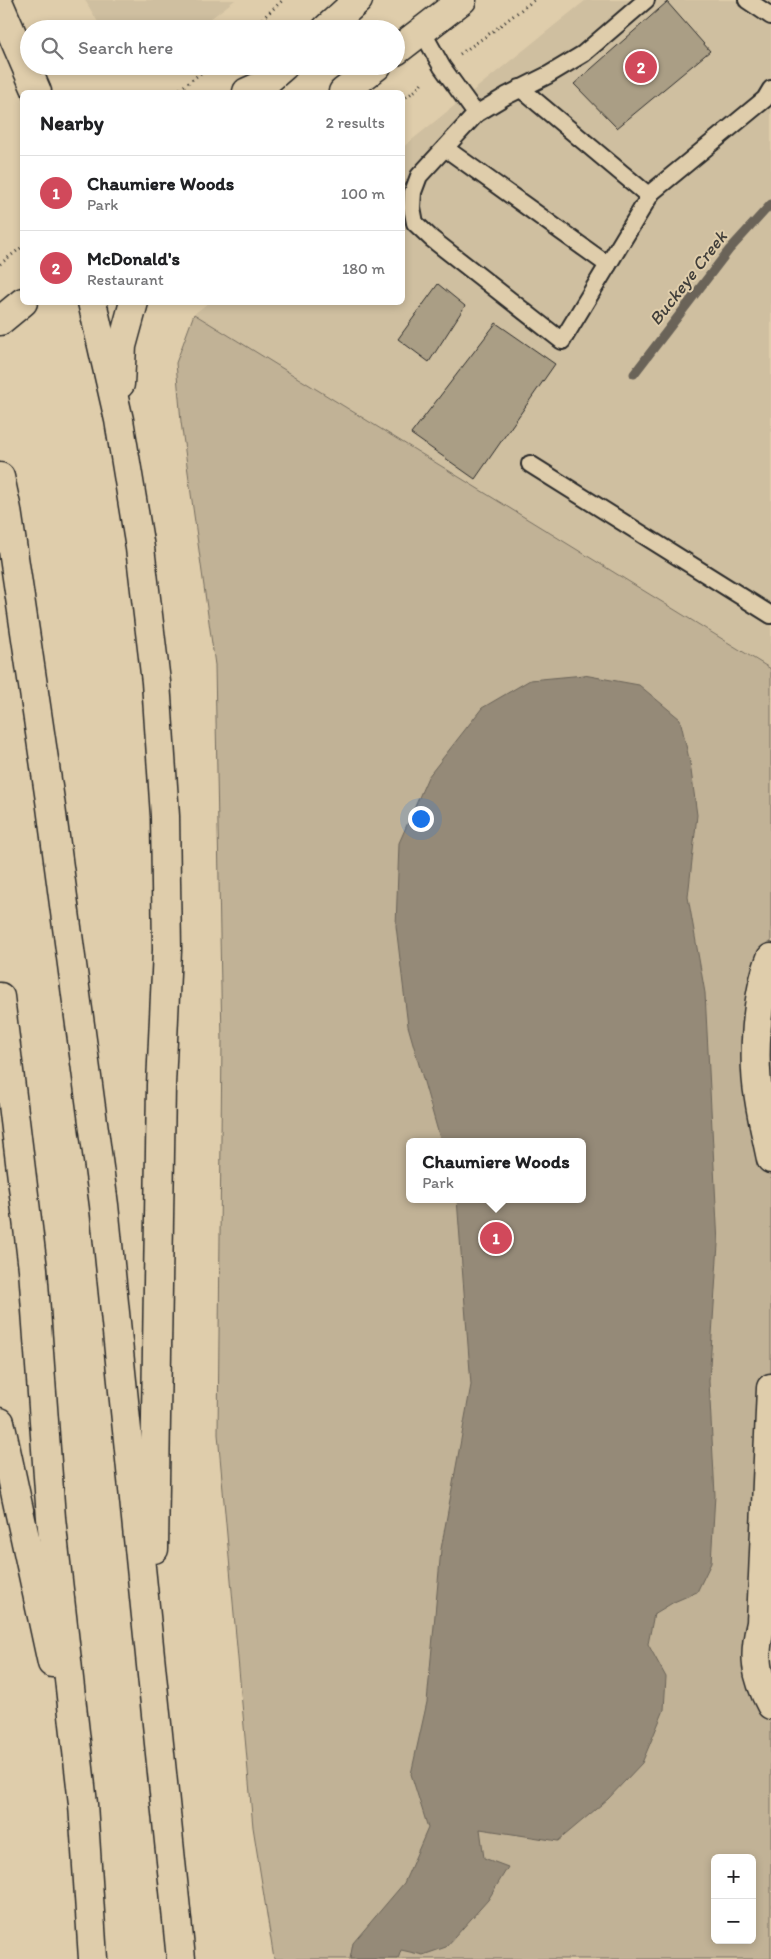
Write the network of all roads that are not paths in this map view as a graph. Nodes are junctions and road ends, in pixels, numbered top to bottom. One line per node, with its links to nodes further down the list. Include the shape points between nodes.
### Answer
1 (358, 0): 7 (main road)
2 (462, 0): 8 (main road)
3 (646, 0): 13 (lane, via 583,54)
4 (747, 0): 6 (lane)
5 (0, 6): 10 (main road)
6 (771, 16)
7 (336, 20)
8 (422, 32): 9 (main road); 17 (lane, via 442,67)
9 (405, 44)
10 (20, 52)
11 (30, 75): 15 (main road)
12 (365, 75): 16 (main road)
13 (520, 88): 17 (lane); 19 (lane)
14 (771, 89): 19 (lane, via 765,99)
15 (36, 90)
16 (346, 90)
17 (476, 114): 18 (lane)
18 (445, 148): 20 (lane); 20 (lane, via 419,176 413,192 415,223 562,341)
19 (649, 196): 20 (lane)
20 (608, 265)
21 (20, 305): 24 (main road)
22 (93, 305): 25 (main road)
23 (133, 305): 25 (main road, via 122,346)
24 (0, 322)
25 (119, 420): 34 (main road, via 140,548 156,682 165,816 167,950 161,1095)
26 (530, 464): 28 (lane)
27 (0, 477): 34 (main road, via 51,806 104,1206)
28 (771, 616)
29 (771, 958): 31 (main road, via 760,1005 756,1051 758,1097)
30 (0, 997): 36 (main road, via 33,1269 51,1518)
31 (771, 1159)
32 (771, 1388): 35 (main road, via 761,1623 756,1644 756,1665)
33 (0, 1422): 36 (main road)
34 (152, 1680): 38 (main road)
35 (766, 1695)
36 (83, 1804): 37 (main road)
37 (93, 1959)
38 (180, 1959)

